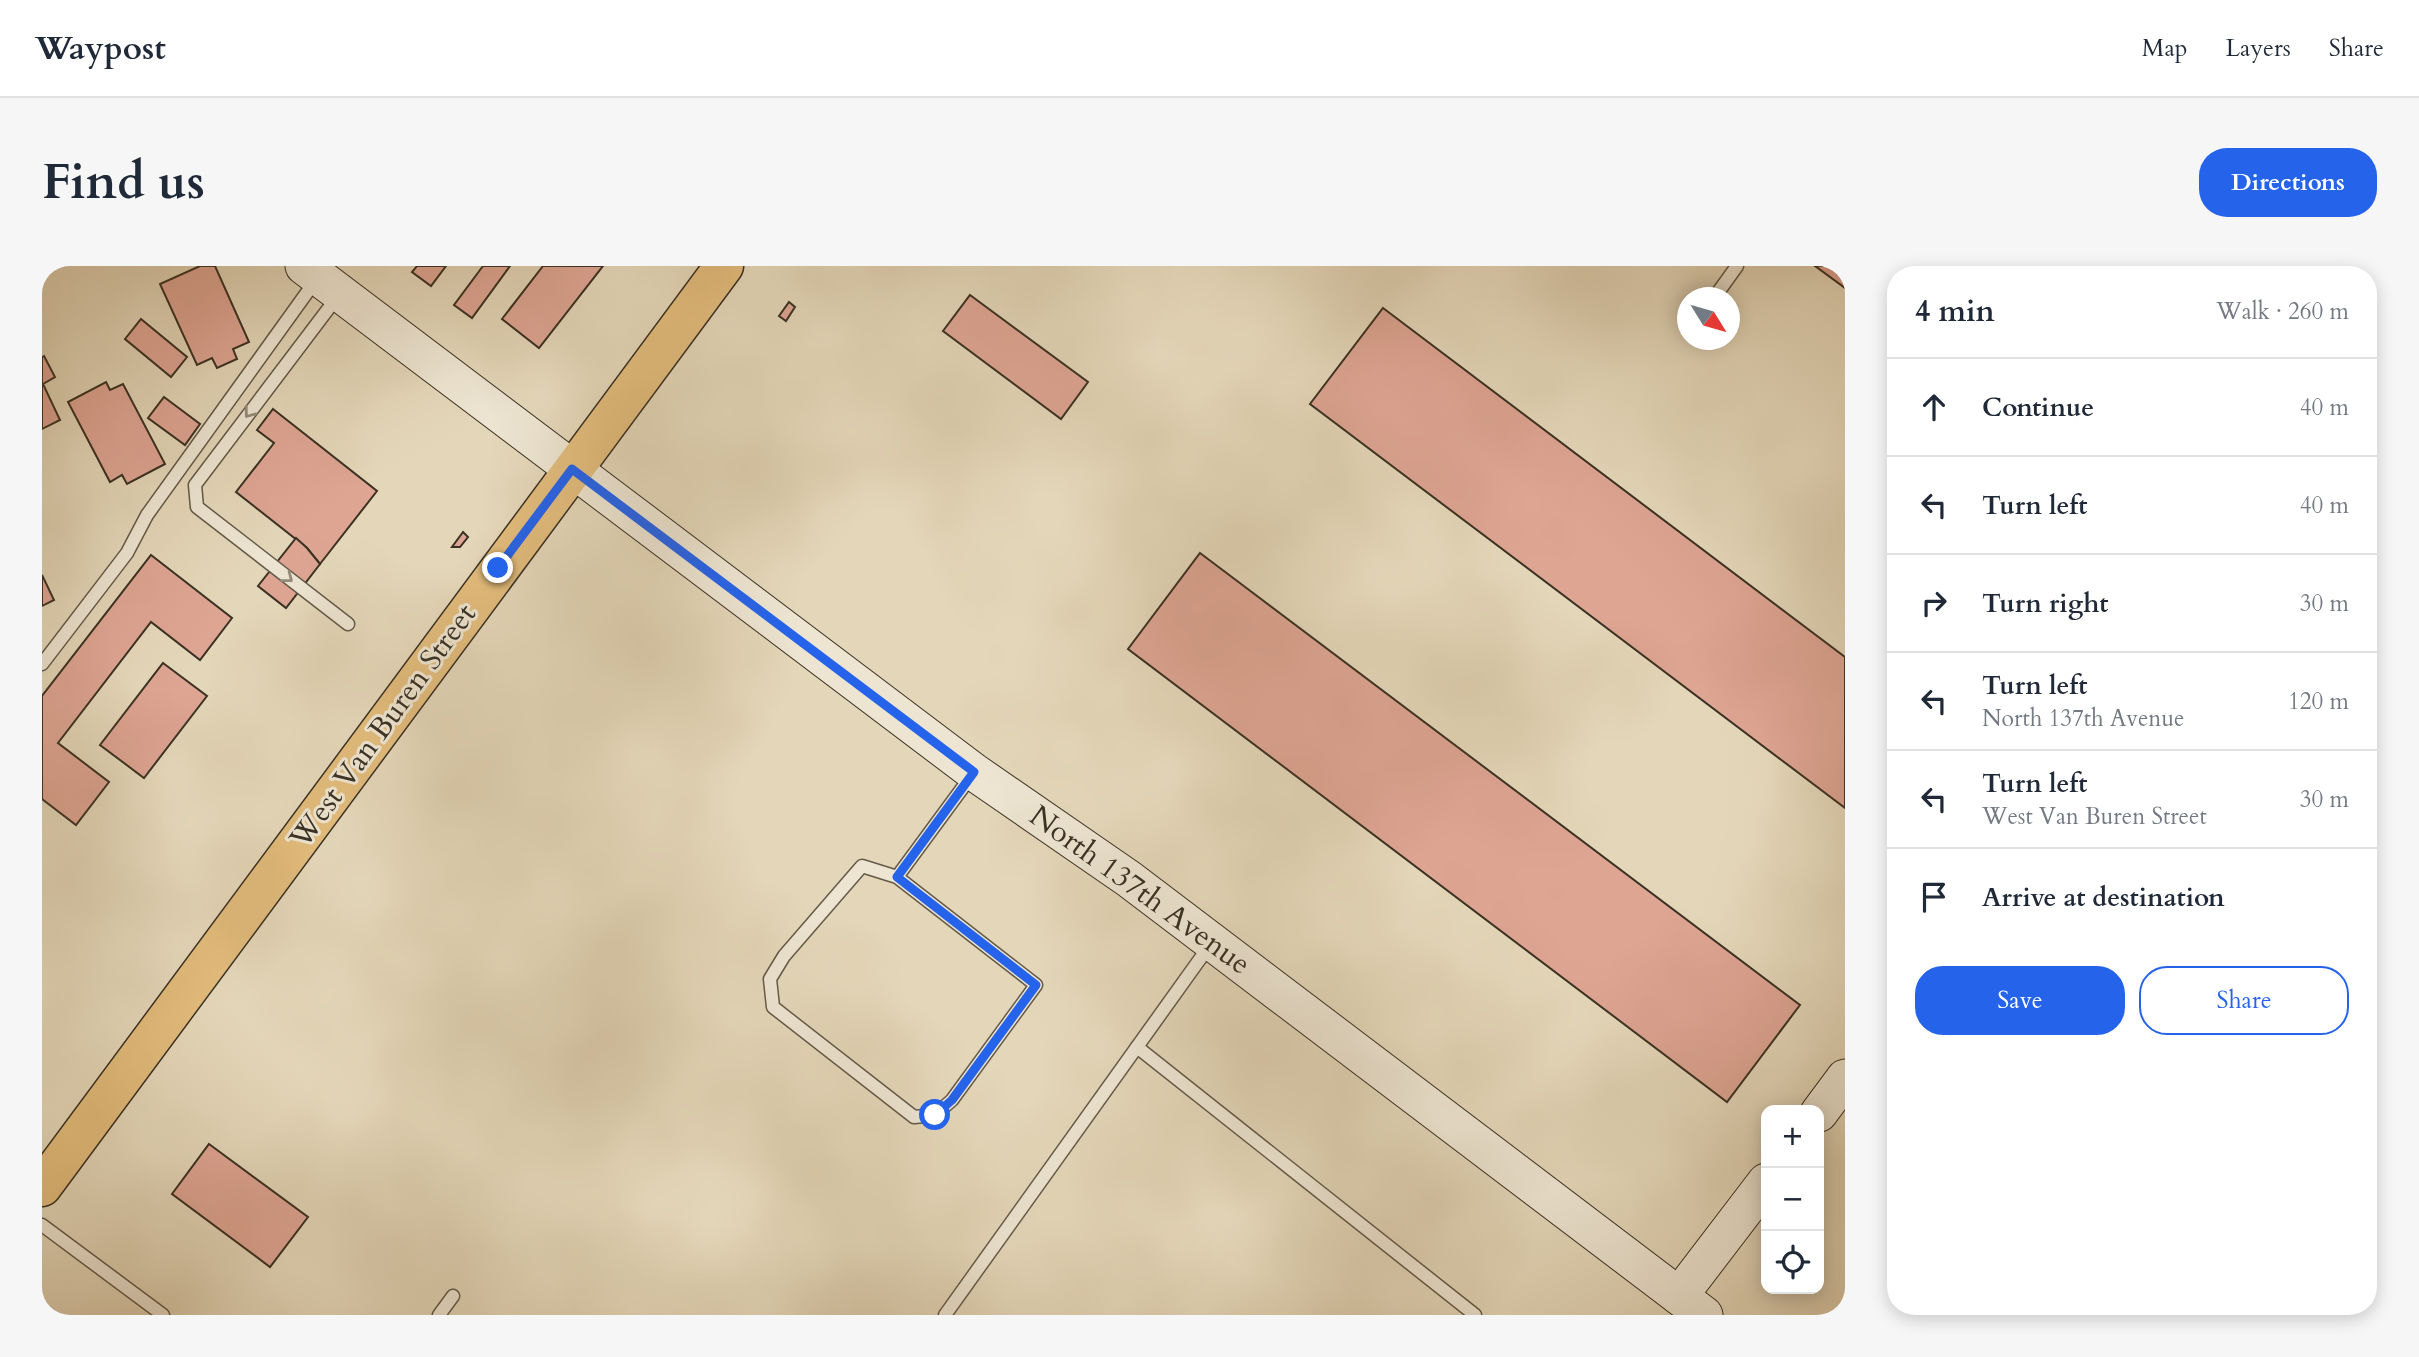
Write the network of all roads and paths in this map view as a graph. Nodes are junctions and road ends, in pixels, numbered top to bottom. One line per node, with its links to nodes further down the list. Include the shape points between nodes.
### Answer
1 (724, 266): 5 (main road, West Van Buren Street)
2 (1737, 266): 4 (lane)
3 (321, 278): 5 (street, North 137th Avenue); 6 (lane, one-way to 6, via 290,359 195,485 197,507); 7 (lane, via 147,515 127,553)
4 (1722, 287)
5 (572, 469): 8 (street, North 137th Avenue); 14 (main road, West Van Buren Street)
6 (348, 624)
7 (42, 664)
8 (974, 772): 9 (lane); 10 (street, North 137th Avenue)
9 (897, 877): 9 (lane, via 863,866 784,957 770,979 773,1007 914,1117 935,1115 952,1100 1036,985)
10 (1212, 942): 11 (lane); 18 (street, North 137th Avenue)
11 (1137, 1046): 21 (lane); 22 (lane)
12 (1845, 1079): 13 (street)
13 (1824, 1106)
14 (42, 1187)
15 (1761, 1190): 18 (street)
16 (42, 1225): 19 (lane)
17 (453, 1296): 20 (lane)
18 (1692, 1306)
19 (163, 1315)
20 (439, 1315)
21 (945, 1315)
22 (1475, 1315)

